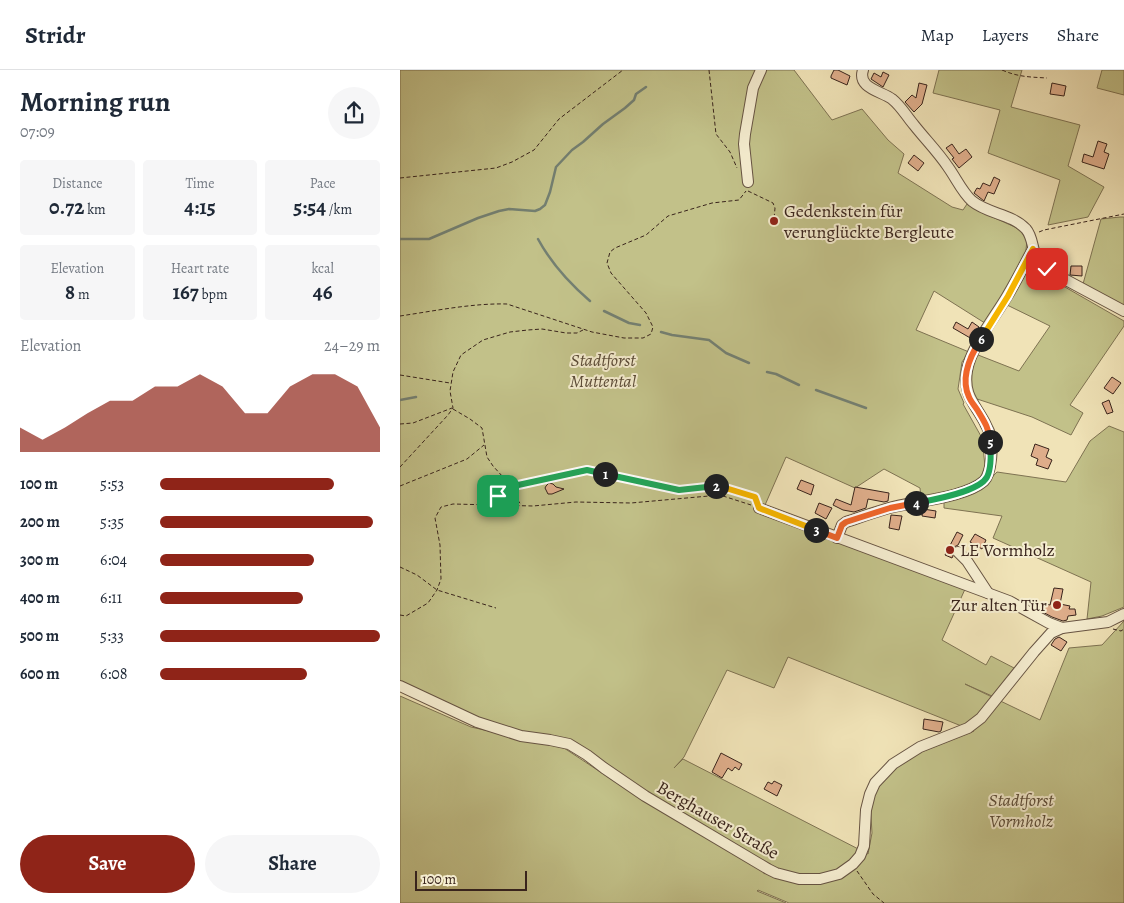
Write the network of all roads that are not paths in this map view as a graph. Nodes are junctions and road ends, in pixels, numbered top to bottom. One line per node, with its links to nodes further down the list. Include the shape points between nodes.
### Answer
1 (761, 70): 3 (street, via 753,88 745,134)
2 (863, 70): 4 (street, via 865,84 899,106 947,164 970,199 1020,224 1031,237)
3 (747, 186)
4 (1033, 249): 5 (street, via 1047,269); 7 (street, via 969,360 968,396 990,433 990,470 986,478 969,490 846,522)
5 (1124, 311)
6 (759, 508): 7 (street)
7 (837, 538): 9 (street)
8 (958, 552): 9 (street)
9 (988, 594): 11 (street)
10 (1124, 614): 11 (street, via 1100,624)
11 (1062, 628): 12 (street, Berghauser Straße, via 1043,641 981,718 968,728 920,747 884,773 870,794 860,856 839,874 820,879 799,879 768,869 645,796 569,744 521,736 477,722)
12 (400, 686)

